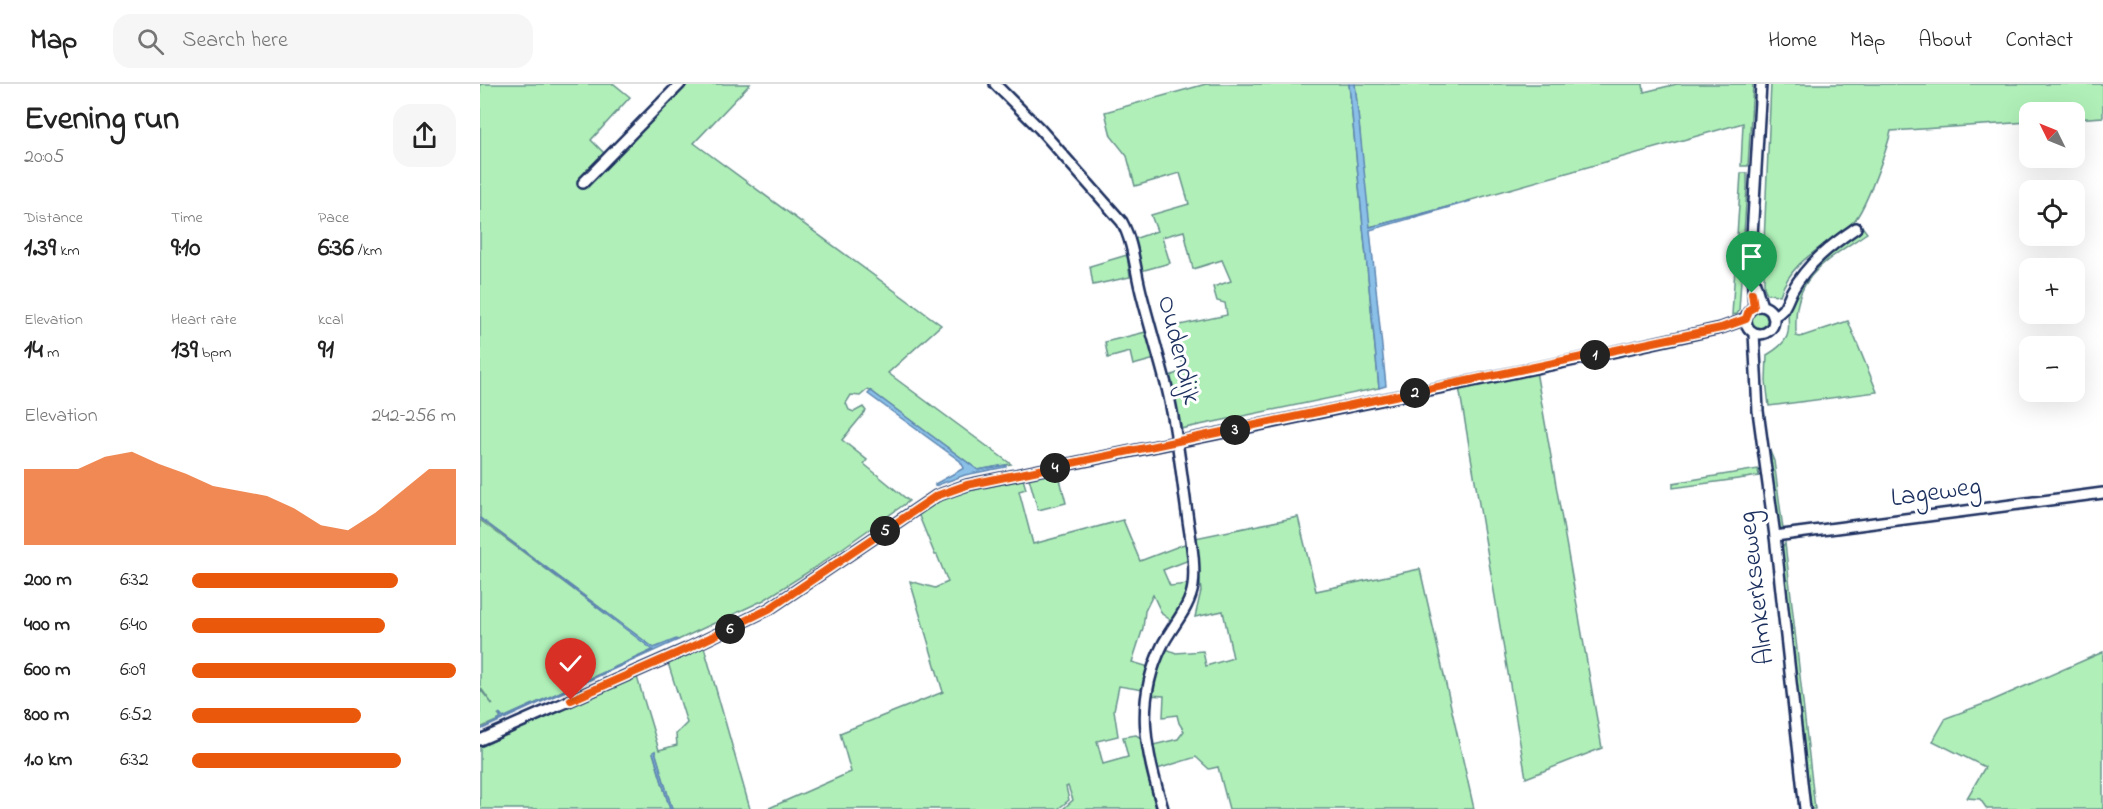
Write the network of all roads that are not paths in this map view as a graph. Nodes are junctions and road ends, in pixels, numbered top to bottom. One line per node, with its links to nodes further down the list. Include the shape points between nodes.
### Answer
1 (680, 84): 4 (street)
2 (995, 84): 9 (street, Oudendijk, via 1116,214 1130,236)
3 (1761, 84): 6 (street, via 1751,254)
4 (583, 183)
5 (1856, 228): 7 (street, via 1806,270 1786,307)
6 (1758, 307): 7 (street, via 1769,309); 8 (street, via 1749,310)
7 (1773, 316): 8 (street, via 1770,329)
8 (1752, 328): 9 (street, via 1721,328); 11 (street, Almkerkseweg, via 1758,411)
9 (1177, 441): 12 (street, via 967,485 936,496 769,609); 13 (street, Oudendijk, via 1192,588 1152,668 1144,724)
10 (2103, 493): 11 (street, Lageweg)
11 (1775, 536): 14 (street, Almkerkseweg)
12 (480, 740)
13 (1163, 809)
14 (1805, 809)

